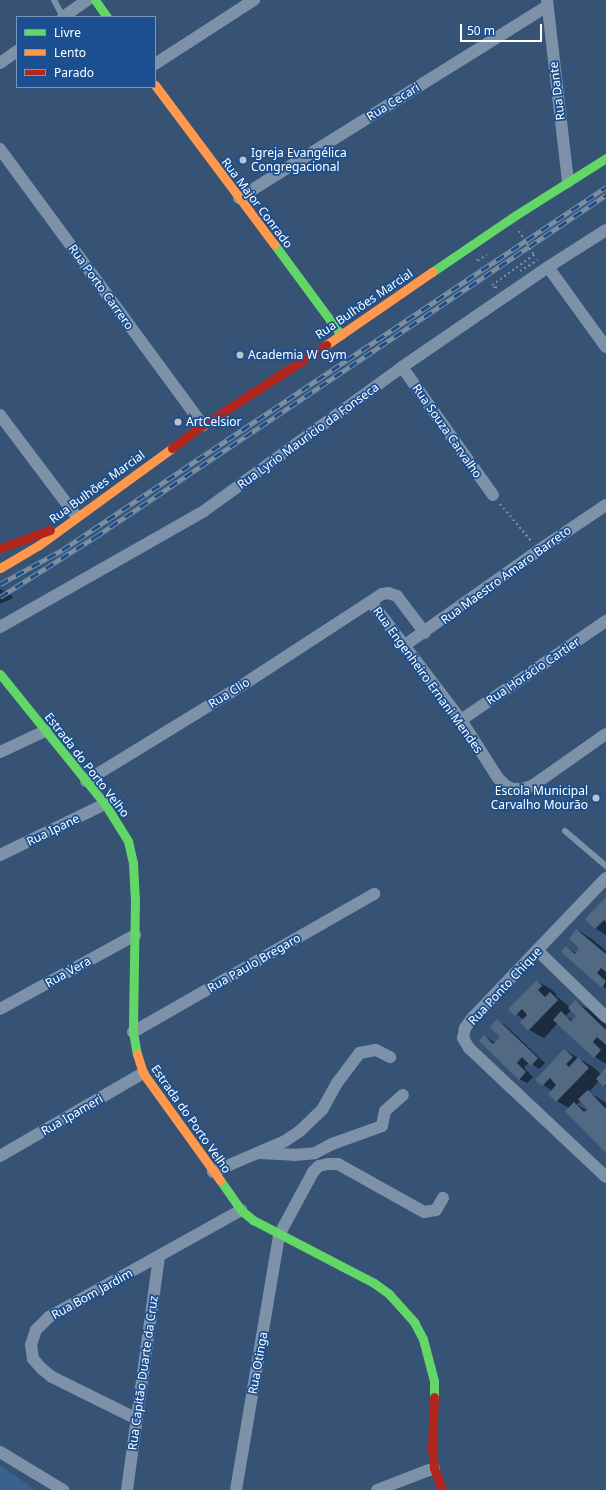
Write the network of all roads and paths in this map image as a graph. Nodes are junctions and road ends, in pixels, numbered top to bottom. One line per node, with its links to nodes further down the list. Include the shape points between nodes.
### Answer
1 (54, 0): 6 (lane)
2 (87, 0): 7 (street)
3 (95, 0): 8 (street)
4 (254, 0): 11 (street)
5 (547, 3): 15 (street, Rua Dante); 16 (street, Rua Cecari)
6 (62, 16)
7 (64, 16)
8 (106, 16)
9 (16, 52): 10 (street)
10 (0, 63)
11 (156, 63)
12 (156, 85): 16 (street, Rua Major Conrado)
13 (0, 149): 26 (street, Rua Porto Carrero)
14 (606, 158): 15 (street, Rua Bulhões Marcial)
15 (568, 182): 22 (street, Rua Bulhões Marcial)
16 (239, 198): 22 (street, Rua Major Conrado)
17 (606, 230): 19 (street, Rua Lyrio Mauricio da Fonseca)
18 (519, 231): 21 (path, bridge, via 534,255 492,285 495,288)
19 (551, 265): 20 (path, via 536,260); 23 (street); 24 (street, Rua Lyrio Mauricio da Fonseca)
20 (519, 272)
21 (501, 284)
22 (341, 334): 26 (street, Rua Bulhões Marcial)
23 (606, 347)
24 (402, 367): 27 (street, Rua Souza Carvalho); 36 (street, Rua Lyrio Mauricio da Fonseca, via 204,511)
25 (0, 415): 29 (street)
26 (203, 425): 29 (street, Rua Bulhões Marcial)
27 (493, 495): 32 (path)
28 (606, 505): 32 (street, Rua Maestro Amaro Barreto)
29 (76, 516): 30 (street, Rua Bulhões Marcial)
30 (61, 527): 31 (street); 33 (street, Rua Bulhões Marcial, via 38,545)
31 (0, 548)
32 (539, 550): 37 (street, Rua Maestro Amaro Barreto)
33 (0, 568)
34 (371, 602): 37 (street, Rua Clio, via 382,594 394,594); 38 (street, Rua Engenheiro Ernani Mendes); 44 (street, Rua Clio)
35 (606, 621): 40 (street, Rua Horácio Cartier)
36 (0, 627)
37 (425, 633): 38 (street, Rua Maestro Amaro Barreto)
38 (406, 645): 40 (street, Rua Engenheiro Ernani Mendes)
39 (0, 674): 41 (street, Estrada do Porto Velho)
40 (461, 720): 42 (street, Rua Engenheiro Ernani Mendes, via 498,778 513,789 532,786)
41 (45, 731): 43 (street); 44 (street, Estrada do Porto Velho)
42 (606, 734)
43 (0, 752)
44 (86, 781): 45 (street, Estrada do Porto Velho)
45 (105, 804): 47 (street, Rua Ipane); 51 (street, Estrada do Porto Velho, via 128,840 133,863)
46 (565, 831): 48 (lane)
47 (0, 855)
48 (606, 866)
49 (606, 878): 52 (street, Rua Ponto Chique)
50 (374, 894): 55 (street, Rua Paulo Bregaro)
51 (135, 935): 53 (street, Rua Vera); 55 (street, Estrada do Porto Velho)
52 (538, 950): 54 (street); 62 (street, Rua Ponto Chique, via 473,1017 465,1028 463,1038 469,1048)
53 (0, 1009)
54 (606, 1017)
55 (133, 1032): 57 (street, Estrada do Porto Velho)
56 (390, 1057): 59 (street, via 376,1050 360,1053 337,1083 322,1110 293,1136)
57 (143, 1074): 60 (street, Rua Ipameri); 61 (street, Estrada do Porto Velho)
58 (403, 1095): 59 (street, via 385,1111 382,1126 315,1152 294,1155)
59 (256, 1153): 61 (street)
60 (0, 1156)
61 (213, 1172): 64 (street, Estrada do Porto Velho)
62 (606, 1177)
63 (443, 1198): 65 (street, Rua Otinga, via 436,1210 424,1212 338,1164 319,1166 313,1172)
64 (240, 1210): 65 (street, Estrada do Porto Velho); 66 (street, Rua Bom Jardim)
65 (279, 1235): 69 (street, Estrada do Porto Velho, via 374,1283 393,1298 414,1322 430,1361 434,1381); 73 (street, Rua Otinga)
66 (159, 1256): 67 (street, Rua Capitão Duarte da Cruz); 67 (street, Rua Bom Jardim, via 49,1317 36,1330 31,1345 33,1359 52,1377)
67 (137, 1419): 72 (street, Rua Capitão Duarte da Cruz)
68 (0, 1452): 71 (street)
69 (434, 1468): 70 (street); 74 (street, Estrada do Porto Velho)
70 (382, 1489)
71 (63, 1490)
72 (127, 1490)
73 (236, 1490)
74 (442, 1490)

